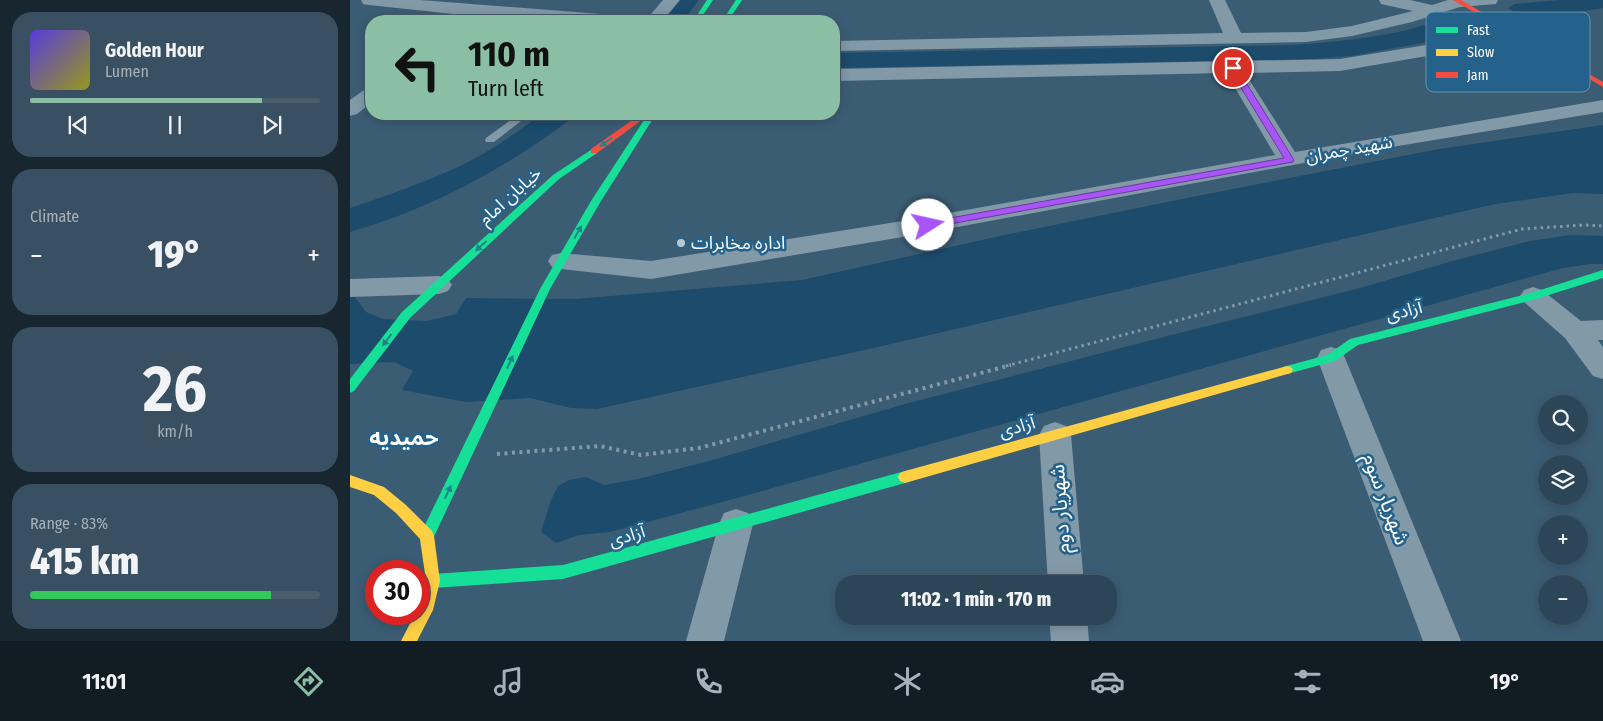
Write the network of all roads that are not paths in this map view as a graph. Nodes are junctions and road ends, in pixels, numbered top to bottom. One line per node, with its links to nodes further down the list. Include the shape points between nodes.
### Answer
1 (370, 0): 11 (street)
2 (672, 0): 14 (street)
3 (710, 0): 15 (main road)
4 (739, 0): 16 (main road)
5 (1217, 0): 17 (street)
6 (1387, 0): 10 (street)
7 (1414, 0): 10 (street)
8 (1490, 0): 9 (street)
9 (1458, 1): 10 (street); 12 (main road)
10 (1433, 10): 17 (street, via 1352,31 1306,37)
11 (480, 11): 13 (street)
12 (1478, 12)
13 (539, 15)
14 (658, 15)
15 (700, 15)
16 (729, 15)
17 (1235, 39): 18 (street)
18 (840, 46)
19 (1426, 51): 20 (street, via 1340,66)
20 (1233, 68): 21 (street); 31 (street)
21 (840, 75)
22 (1590, 77): 23 (main road)
23 (1603, 85)
24 (365, 99): 26 (street)
25 (1603, 106): 31 (street, شهید چمران)
26 (350, 110)
27 (516, 120): 30 (lane)
28 (638, 120): 34 (main road, خیابان امام, one-way to 34, via 556,178)
29 (648, 120): 32 (main road, one-way to 29)
30 (490, 140)
31 (1289, 160): 32 (street, شهید چمران, via 651,270)
32 (561, 261): 45 (main road, one-way to 32, via 544,289)
33 (1603, 274): 36 (main road, آزادی)
34 (439, 285): 35 (street); 41 (main road, خیابان امام, one-way to 41, via 406,315)
35 (350, 288)
36 (1533, 296): 38 (street); 39 (main road, آزادی, via 1354,342)
37 (1603, 330): 38 (street)
38 (1575, 331): 40 (street)
39 (1331, 358): 42 (main road, آزادی); 52 (street, شهریار سوم)
40 (1603, 368)
41 (350, 388)
42 (1055, 435): 44 (main road, آزادی); 46 (street, شهریار دوم)
43 (350, 481): 45 (main road, via 379,491)
44 (736, 524): 47 (main road, آزادی, via 563,572); 50 (street)
45 (427, 536): 47 (main road)
46 (1065, 575)
47 (433, 581): 49 (main road, via 426,610)
48 (1069, 625): 51 (street)
49 (409, 641)
50 (705, 641)
51 (1070, 641)
52 (1442, 641)

